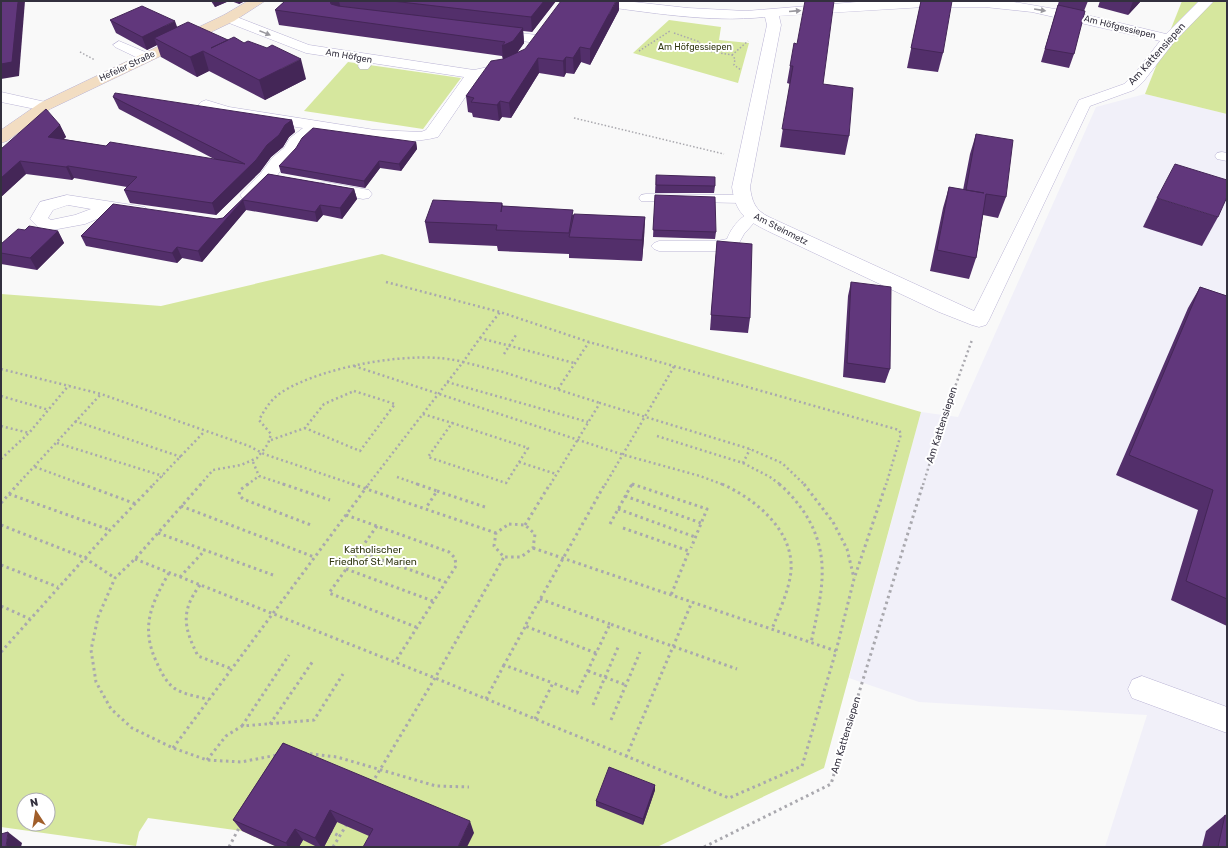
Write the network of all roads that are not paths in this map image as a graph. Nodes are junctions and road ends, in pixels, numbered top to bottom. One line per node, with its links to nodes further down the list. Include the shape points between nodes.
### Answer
1 (258, 1): 6 (main road, Hefeler Straße)
2 (592, 1): 4 (street, Am Höfgessiepen)
3 (1207, 1): 8 (street, Am Kattensiepen)
4 (679, 6): 5 (street, Am Höfgessiepen, via 720,15)
5 (771, 13): 8 (street, Am Höfgessiepen, one-way to 8, via 921,2 984,2 1059,13); 20 (street, via 774,25 746,159 741,187)
6 (229, 18): 10 (main road, Hefeler Straße); 11 (street, Am Höfgen, one-way to 11, via 306,49 367,63)
7 (483, 33): 11 (street, Am Höfgen, via 541,33 520,62 500,70)
8 (1169, 39): 26 (street, Am Kattensiepen, via 1129,87 1084,103)
9 (119, 45): 10 (lane)
10 (146, 57): 14 (main road, Hefeler Straße)
11 (474, 74): 15 (street, via 432,134 423,138)
12 (1, 97): 14 (street)
13 (206, 105): 15 (street, via 227,111)
14 (45, 106): 16 (main road, Hefeler Straße)
15 (316, 125): 22 (street, via 296,141 291,151 278,162 274,178)
16 (1, 138)
17 (311, 185): 18 (street)
18 (362, 194)
19 (646, 198): 20 (lane)
20 (742, 199): 24 (street, Am Steinmetz, via 745,208)
21 (112, 207): 23 (street)
22 (236, 208)
23 (152, 213)
24 (753, 216): 25 (lane, via 737,232 733,242 717,246); 26 (street, Am Steinmetz)
25 (659, 246)
26 (979, 320)
27 (1142, 689): 28 (street)
28 (1227, 720)

